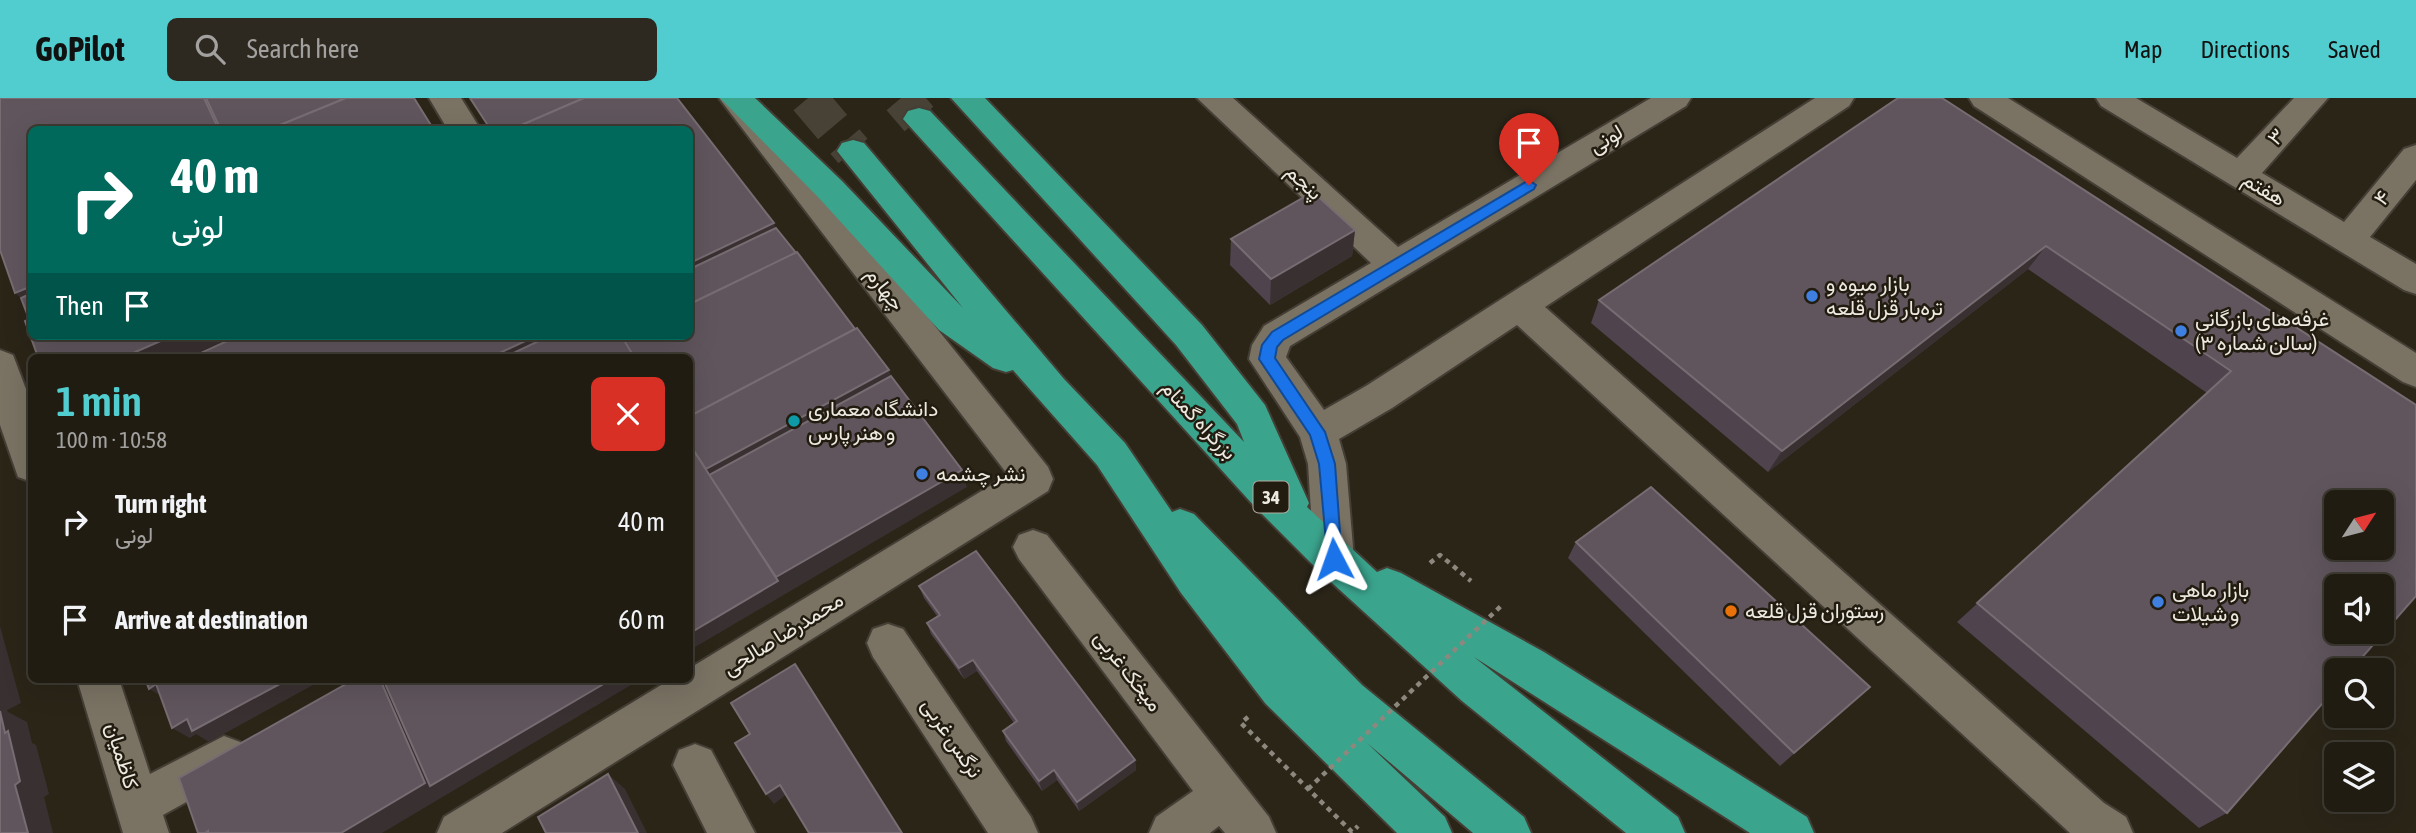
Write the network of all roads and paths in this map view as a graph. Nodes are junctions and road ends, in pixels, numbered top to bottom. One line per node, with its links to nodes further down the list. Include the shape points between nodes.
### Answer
1 (445, 98): 11 (street)
2 (736, 98): 22 (highway, via 830,189 952,320); 27 (street, چهارم)
3 (967, 98): 28 (highway, via 1152,294 1252,416)
4 (1213, 98): 16 (street, پنجم)
5 (1838, 98): 18 (street)
6 (1985, 98): 21 (street)
7 (2312, 98): 14 (street, ۳)
8 (1664, 100): 16 (street, لونی)
9 (2127, 101): 14 (street, هفتم)
10 (919, 119): 28 (highway, بزرگراه گمنام / 34)
11 (462, 126)
12 (853, 151): 22 (highway)
13 (2416, 157): 15 (street, ۴)
14 (2240, 175): 15 (street, هفتم)
15 (2349, 240): 17 (street, هفتم)
16 (1395, 265): 19 (street, لونی, via 1277,336)
17 (2416, 281)
18 (1519, 305): 23 (street); 50 (street, via 2088,819)
19 (1267, 359): 23 (street, via 1319,411 1340,411); 24 (street)
20 (0, 365): 25 (street)
21 (2416, 372)
22 (1051, 390): 26 (highway)
23 (1379, 397): 24 (street)
24 (1318, 432): 30 (street, via 1327,464)
25 (28, 444)
26 (1111, 454): 46 (highway, via 1195,580 1280,688); 47 (highway, via 1347,699)
27 (1034, 480): 41 (street, محمدرضا صالحی)
28 (1298, 524): 30 (highway, بزرگراه گمنام / 34)
29 (1033, 547): 38 (street, میخک غربی)
30 (1334, 559): 48 (highway, بزرگراه گمنام / 34, via 1478,687); 49 (highway, via 1529,666)
31 (1501, 606): 37 (path, bridge)
32 (888, 643): 43 (street, نرگس غربی)
33 (99, 683): 39 (street, کاظمیان)
34 (1241, 723): 37 (path)
35 (256, 739): 39 (street)
36 (695, 765): 42 (street)
37 (1308, 789): 40 (path)
38 (1224, 795): 44 (street); 45 (street, میخک غربی)
39 (142, 819)
40 (1352, 832)
41 (460, 833)
42 (732, 833)
43 (1015, 833)
44 (1172, 833)
45 (1254, 833)
46 (1429, 833)
47 (1508, 833)
48 (1662, 833)
49 (1791, 833)
50 (2110, 833)

